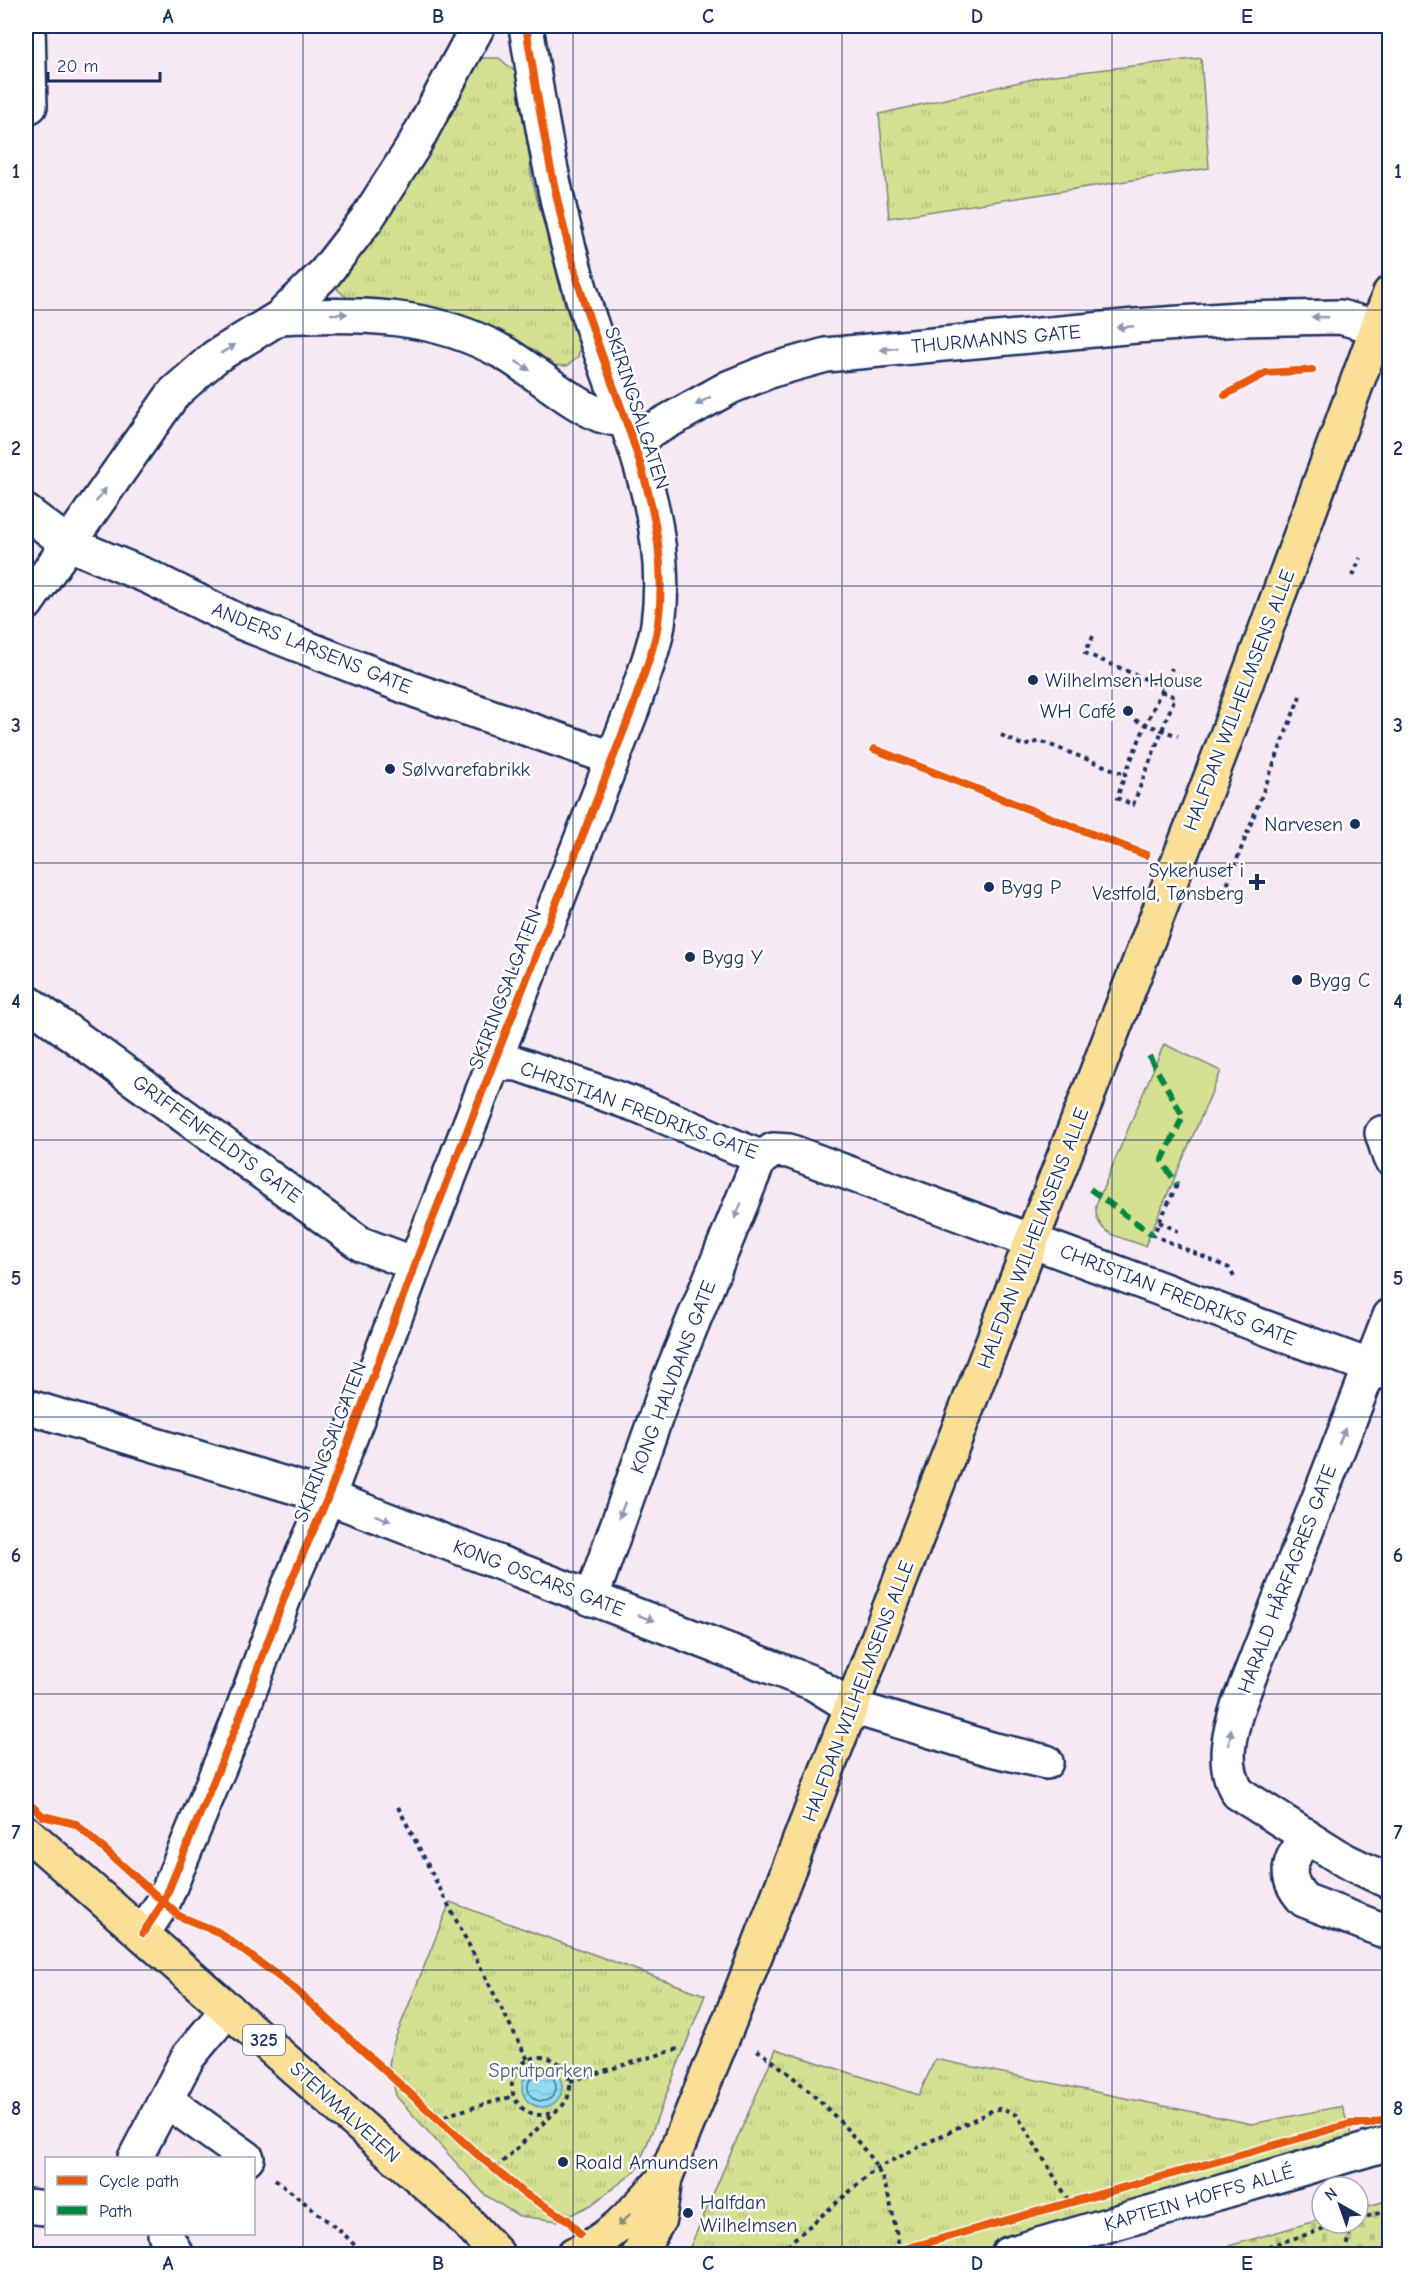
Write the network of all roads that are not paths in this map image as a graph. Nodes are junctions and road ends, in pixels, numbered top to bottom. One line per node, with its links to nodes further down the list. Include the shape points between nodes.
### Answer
1 (28, 26): 4 (street)
2 (478, 26): 6 (street, via 413,147 366,219 325,273)
3 (526, 26): 8 (street, SKIRINGSALGATEN, via 555,201 585,306)
4 (30, 106)
5 (1389, 293): 7 (main road, HALFDAN WILHELMSENS ALLE)
6 (280, 317): 8 (street, one-way to 8, via 345,314 438,325 503,352); 10 (street, one-way to 6, via 174,393 215,357)
7 (1377, 327): 8 (street, THURMANNS GATE, one-way to 8, via 1340,317 1239,319 826,355 772,370); 16 (main road, HALFDAN WILHELMSENS ALLE, via 1221,751)
8 (630, 430): 12 (street, SKIRINGSALGATEN, via 655,517 662,577 658,626)
9 (26, 512): 10 (street, ANDERS LARSENS GATE)
10 (67, 543): 11 (street); 12 (street, ANDERS LARSENS GATE, via 149,577 240,622 417,691)
11 (26, 604)
12 (612, 758): 14 (street, SKIRINGSALGATEN)
13 (26, 1001): 17 (street, GRIFFENFELDTS GATE, via 361,1244)
14 (495, 1063): 15 (street, CHRISTIAN FREDRIKS GATE, via 518,1064 642,1107); 17 (street, SKIRINGSALGATEN)
15 (762, 1158): 16 (street, CHRISTIAN FREDRIKS GATE, via 773,1150 789,1152); 22 (street, KONG HALVDANS GATE, one-way to 22, via 669,1380)
16 (1032, 1241): 19 (street, CHRISTIAN FREDRIKS GATE); 23 (main road, HALFDAN WILHELMSENS ALLE)
17 (415, 1264): 21 (street, SKIRINGSALGATEN)
18 (1389, 1316): 19 (street, HARALD HÅRFAGRES GATE)
19 (1379, 1370): 26 (street, HARALD HÅRFAGRES GATE, one-way to 19, via 1238,1793 1230,1780 1227,1762 1236,1714)
20 (26, 1406): 21 (street, KONG OSCARS GATE)
21 (328, 1497): 22 (street, KONG OSCARS GATE, one-way to 22); 28 (street, SKIRINGSALGATEN, via 287,1590 164,1901)
22 (591, 1599): 23 (street, KONG OSCARS GATE, one-way to 23, via 813,1683)
23 (852, 1707): 24 (street, KONG OSCARS GATE); 35 (main road, HALFDAN WILHELMSENS ALLE)
24 (1046, 1762)
25 (26, 1832): 28 (main road, STENMALVEIEN / 325)
26 (1306, 1835): 27 (street, via 1346,1861); 29 (street, via 1292,1858 1290,1874 1294,1889 1304,1900)
27 (1389, 1881)
28 (143, 1933): 30 (main road, STENMALVEIEN / 325)
29 (1389, 1933)
30 (228, 2009): 31 (street, via 188,2057); 40 (main road, STENMALVEIEN / 325, via 456,2210)
31 (166, 2100): 33 (street); 34 (street)
32 (1389, 2143): 43 (street, KAPTEIN HOFFS ALLÉ)
33 (136, 2157)
34 (244, 2157)
35 (665, 2178): 41 (main road, HALFDAN WILHELMSENS ALLE, one-way to 41, via 606,2237); 42 (main road, HALFDAN WILHELMSENS ALLE, via 659,2219)
36 (26, 2206): 37 (street)
37 (45, 2208)
38 (166, 2235): 39 (street)
39 (176, 2254)
40 (497, 2254)
41 (574, 2254)
42 (639, 2254)
43 (1008, 2254)

